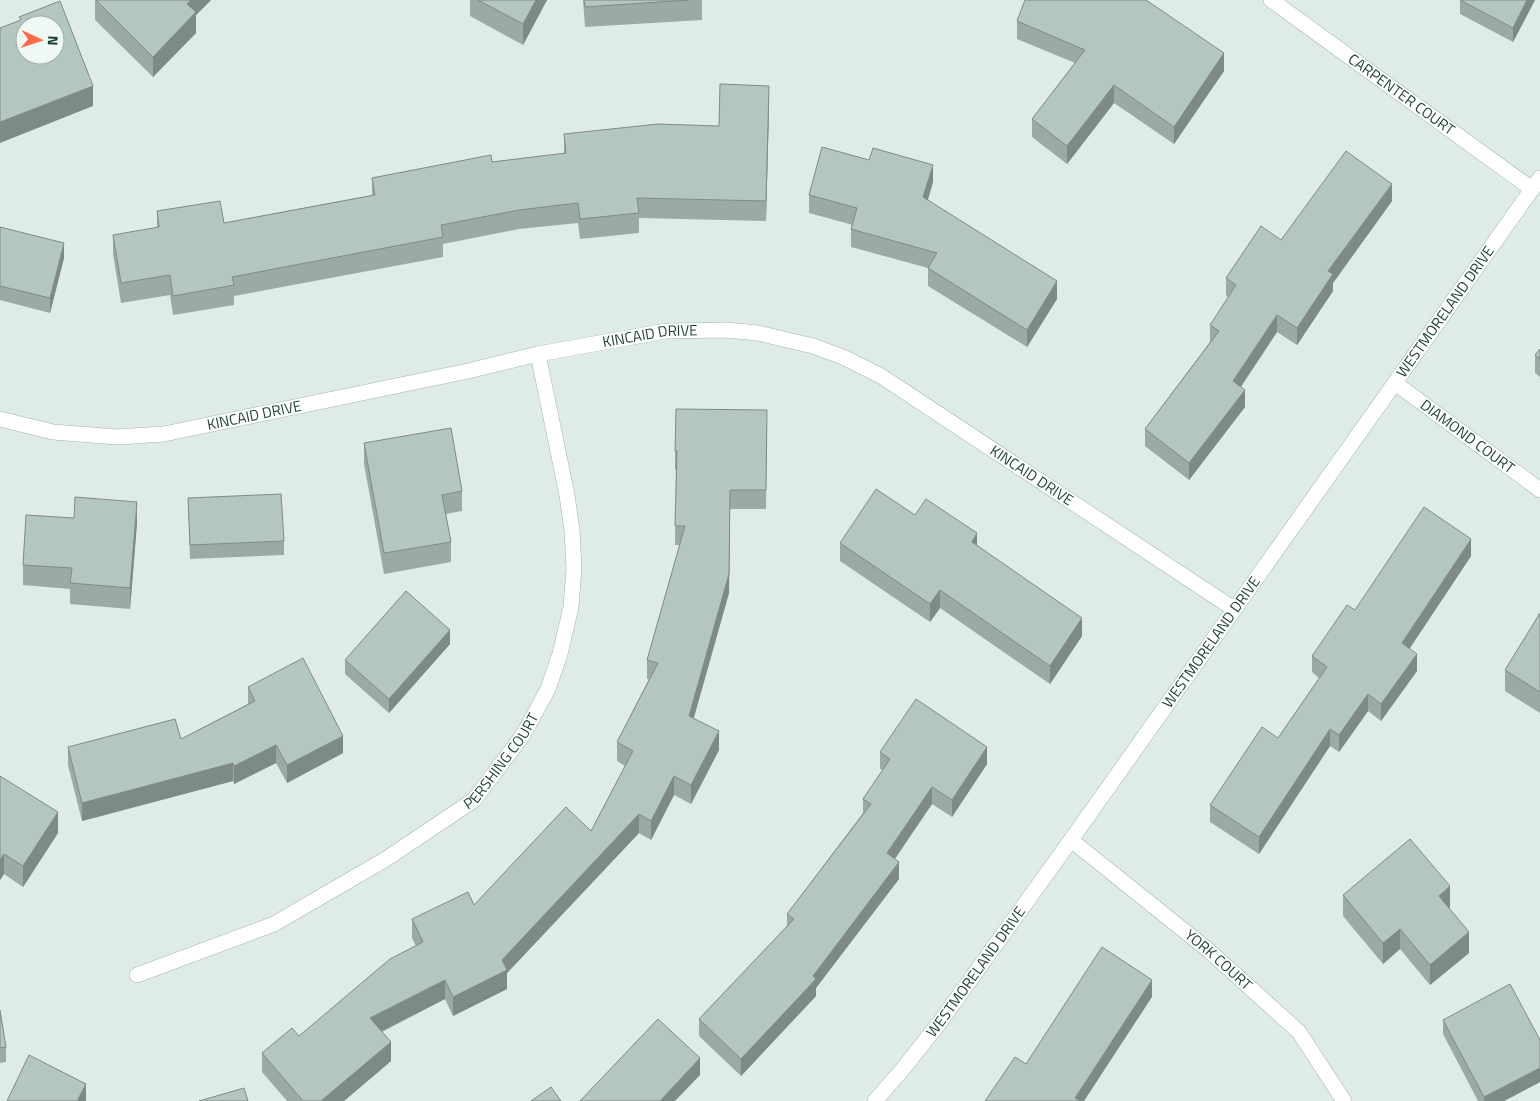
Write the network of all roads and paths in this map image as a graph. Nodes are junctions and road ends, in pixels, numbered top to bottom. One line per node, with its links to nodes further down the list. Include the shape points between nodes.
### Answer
1 (1271, 0): 2 (street, CARPENTER COURT)
2 (1536, 183): 4 (street, WESTMORELAND DRIVE)
3 (538, 354): 5 (street, KINCAID DRIVE, via 164,434 117,437 53,432); 7 (street, KINCAID DRIVE, via 666,331 758,333 813,346 881,376); 9 (street, PERSHING COURT, via 567,495 574,568 571,607 560,654 548,689 523,735 474,800 386,859 274,924)
4 (1394, 383): 6 (street, DIAMOND COURT); 7 (street, WESTMORELAND DRIVE)
5 (0, 418)
6 (1540, 490)
7 (1234, 609): 8 (street, WESTMORELAND DRIVE)
8 (1071, 840): 10 (street, WESTMORELAND DRIVE, via 940,1022); 11 (street, YORK COURT, via 1207,949 1299,1032)
9 (136, 975)
10 (875, 1101)
11 (1344, 1101)

